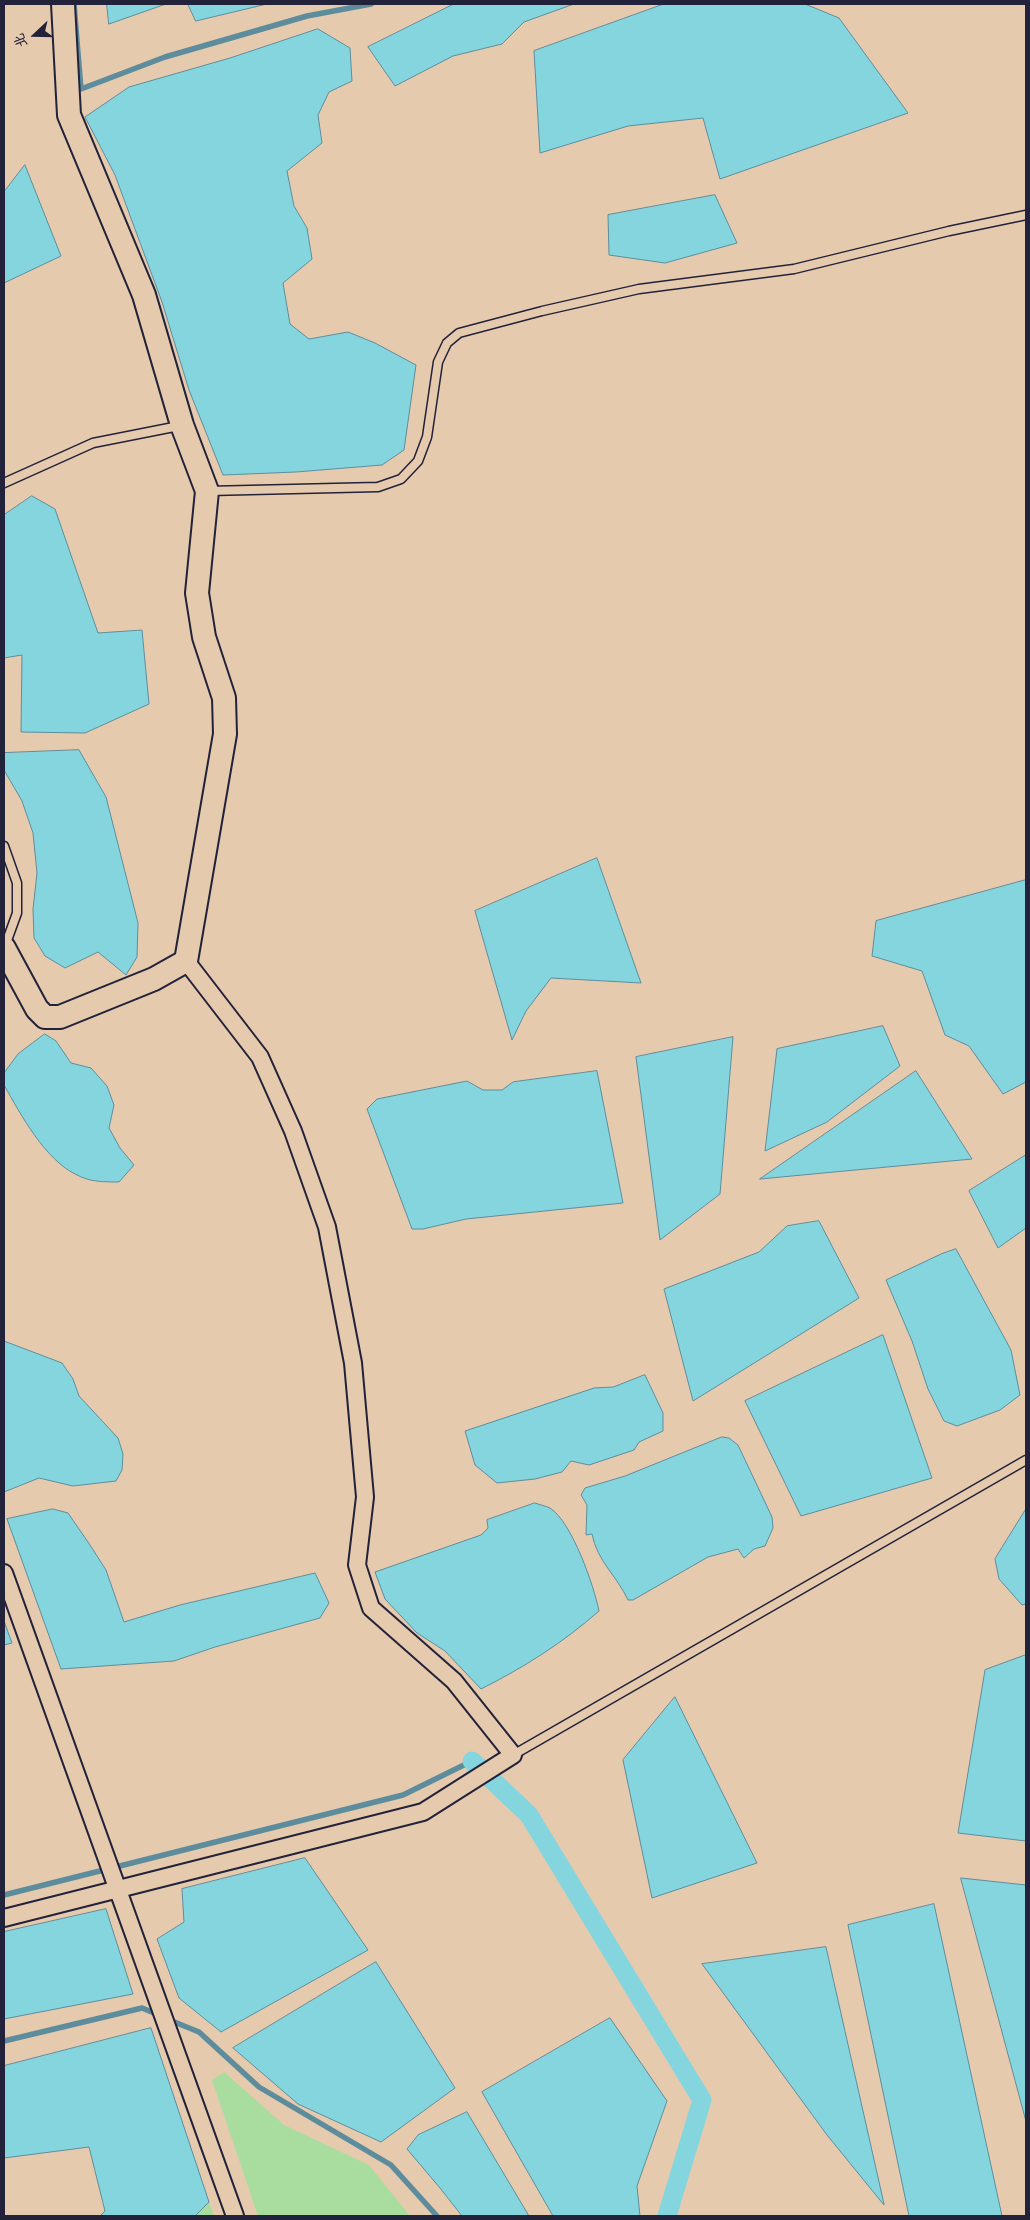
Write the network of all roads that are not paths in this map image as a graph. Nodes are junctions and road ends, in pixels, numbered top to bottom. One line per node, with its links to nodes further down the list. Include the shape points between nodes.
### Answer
1 (62, 4): 3 (street, via 69,115 144,295)
2 (1026, 215): 5 (lane, via 794,269 639,289 460,332 447,343 438,362 427,437 418,461 401,479 378,487)
3 (182, 425): 4 (lane, via 93,443); 5 (street)
4 (4, 483)
5 (208, 491): 8 (street, via 197,593 204,637 224,698 225,734)
6 (4, 846): 7 (lane, via 17,884 17,913)
7 (4, 948): 8 (street, via 37,1009 45,1016 60,1017 154,979)
8 (186, 961): 11 (street, via 260,1057 293,1131 327,1227 353,1363 365,1498 357,1565 371,1608 454,1681)
9 (1026, 1460): 11 (lane)
10 (4, 1573): 12 (street)
11 (513, 1755): 12 (street, via 424,1812)
12 (118, 1888): 13 (street); 14 (street)
13 (4, 1918)
14 (235, 2216)

